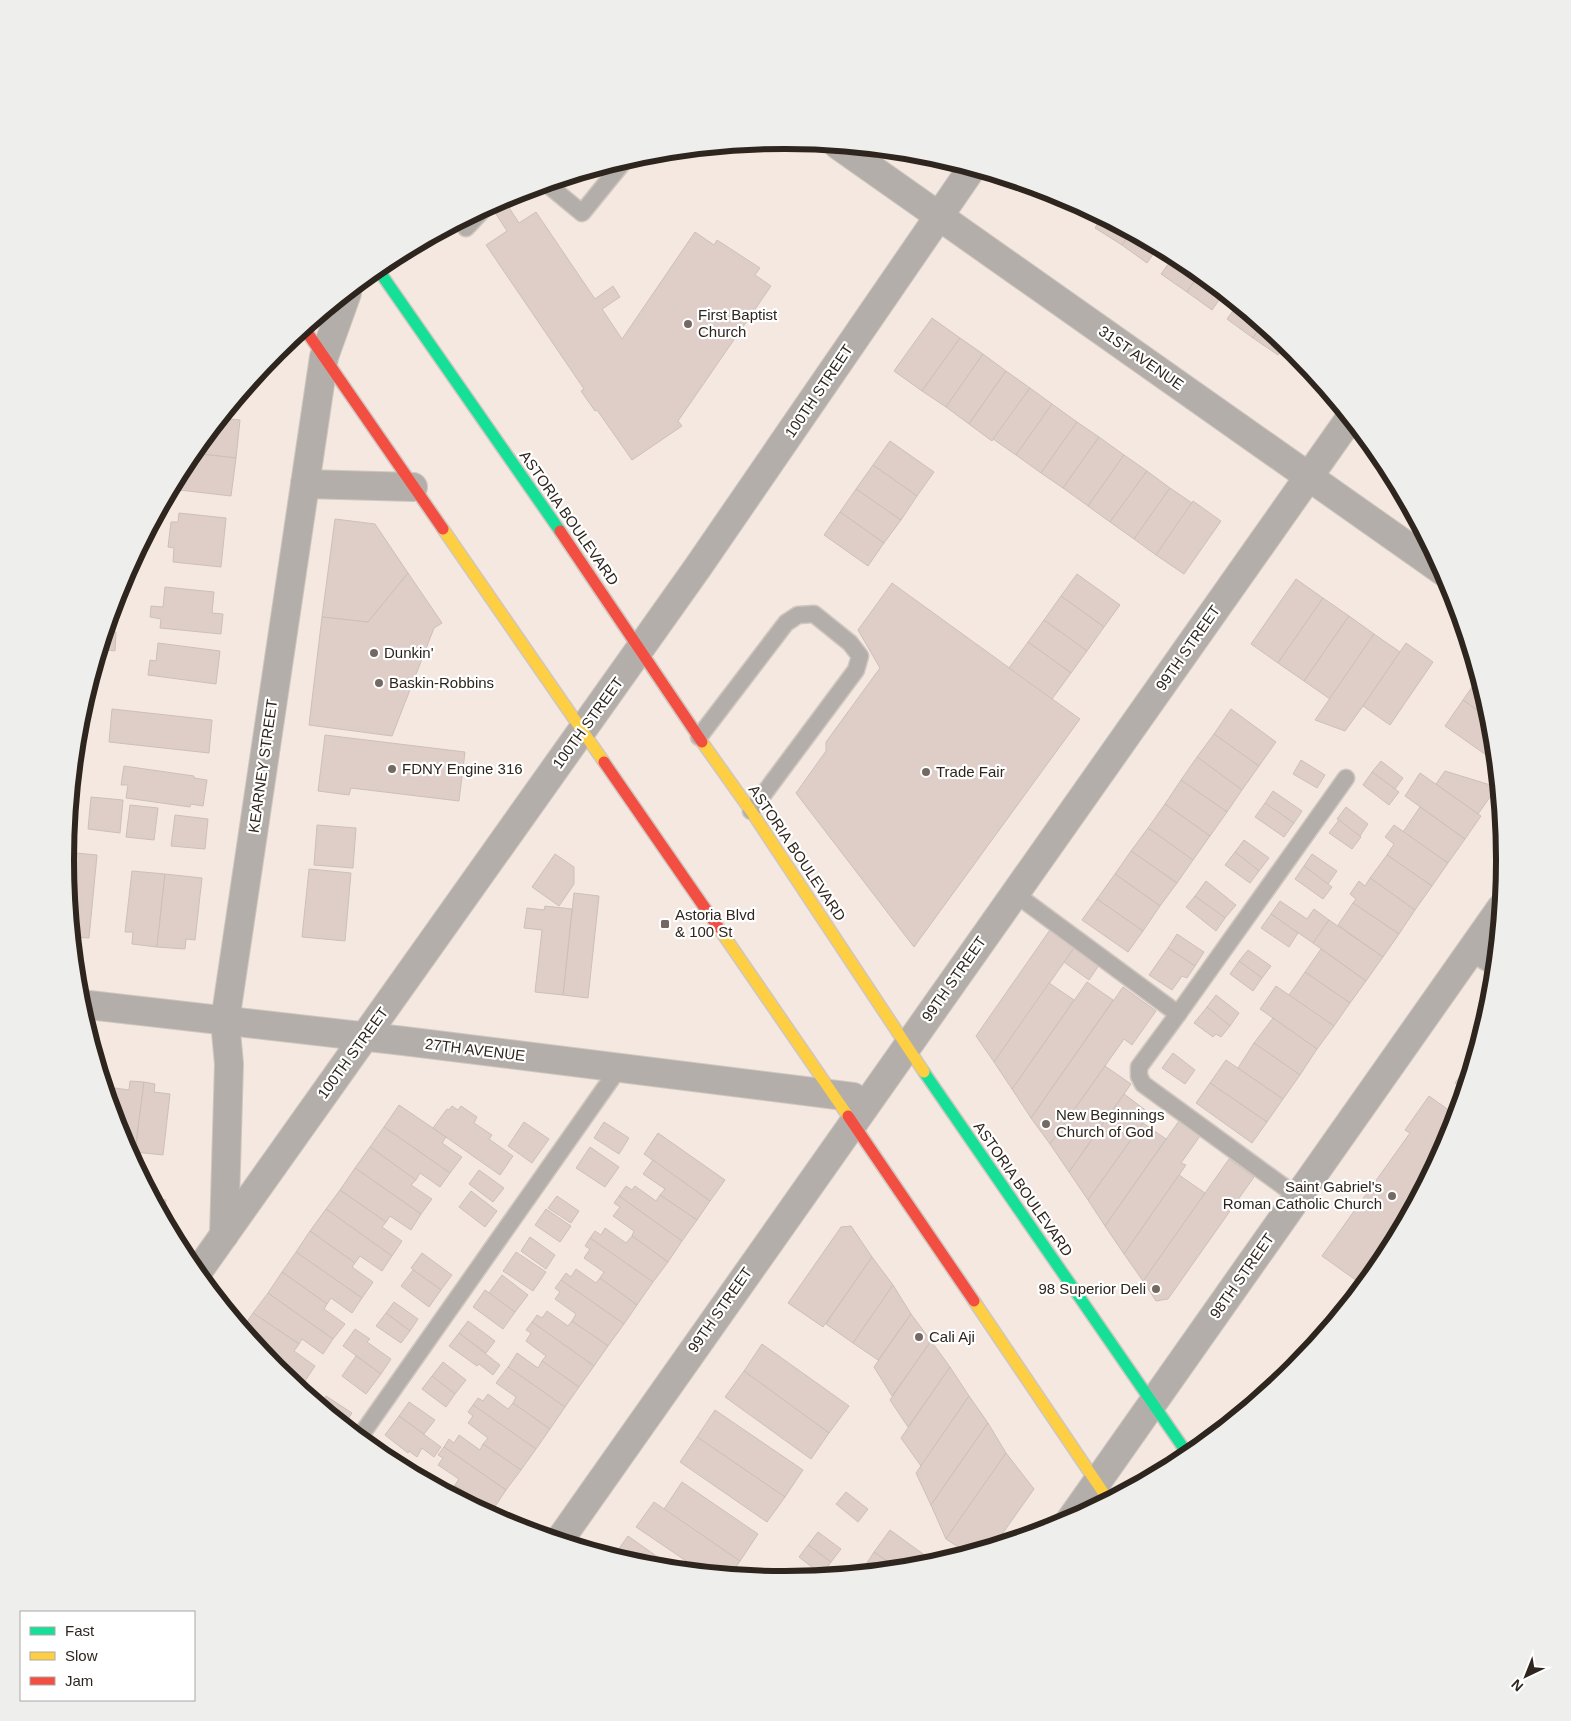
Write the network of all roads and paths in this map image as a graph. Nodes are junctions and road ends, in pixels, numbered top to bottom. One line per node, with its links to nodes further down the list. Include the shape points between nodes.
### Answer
1 (847, 152): 5 (street, 31ST AVENUE)
2 (618, 169): 4 (lane, via 582,213)
3 (969, 173): 5 (street, 100TH STREET)
4 (553, 189)
5 (938, 216): 13 (street, 31ST AVENUE); 17 (street, 100TH STREET)
6 (472, 221): 7 (lane)
7 (466, 228)
8 (382, 275): 17 (main road, ASTORIA BOULEVARD)
9 (343, 303): 11 (street, KEARNEY STREET)
10 (307, 333): 11 (main road)
11 (324, 357): 14 (street, KEARNEY STREET); 15 (main road)
12 (1347, 423): 13 (street, 99TH STREET)
13 (1309, 477): 16 (street, 31ST AVENUE); 22 (street, 99TH STREET)
14 (305, 484): 15 (street); 28 (street, KEARNEY STREET)
15 (413, 486): 18 (main road)
16 (1432, 563)
17 (641, 648): 18 (street, 100TH STREET); 19 (main road, ASTORIA BOULEVARD)
18 (582, 731): 29 (street, 100TH STREET); 32 (main road)
19 (699, 737): 21 (main road, ASTORIA BOULEVARD); 21 (lane, via 786,623 798,615 814,614 850,643 860,656 856,670)
20 (1346, 778): 27 (lane)
21 (751, 811): 30 (main road, ASTORIA BOULEVARD)
22 (1014, 893): 27 (lane); 30 (street, 99TH STREET)
23 (1495, 917): 24 (street, 98TH STREET)
24 (1470, 953): 25 (lane); 35 (street, 98TH STREET)
25 (1489, 963)
26 (88, 1005): 28 (street, 27TH AVENUE)
27 (1178, 1014): 35 (lane, via 1139,1067 1143,1084)
28 (226, 1020): 29 (street, 27TH AVENUE); 36 (street, KEARNEY STREET, via 229,1064)
29 (365, 1036): 31 (street, 27TH AVENUE); 36 (street, 100TH STREET)
30 (906, 1046): 33 (street, 99TH STREET); 38 (main road, ASTORIA BOULEVARD)
31 (620, 1068): 32 (street, 27TH AVENUE); 39 (lane)
32 (832, 1095): 33 (street, 27TH AVENUE); 34 (main road)
33 (869, 1100): 34 (street, 99TH STREET)
34 (852, 1124): 41 (main road); 43 (street, 99TH STREET)
35 (1298, 1197): 38 (street, 98TH STREET)
36 (224, 1235): 37 (street, 100TH STREET)
37 (202, 1267)
38 (1152, 1404): 40 (main road, ASTORIA BOULEVARD); 41 (street, 98TH STREET)
39 (363, 1433)
40 (1185, 1449)
41 (1102, 1492): 42 (street, 98TH STREET)
42 (1089, 1504)
43 (563, 1536)

